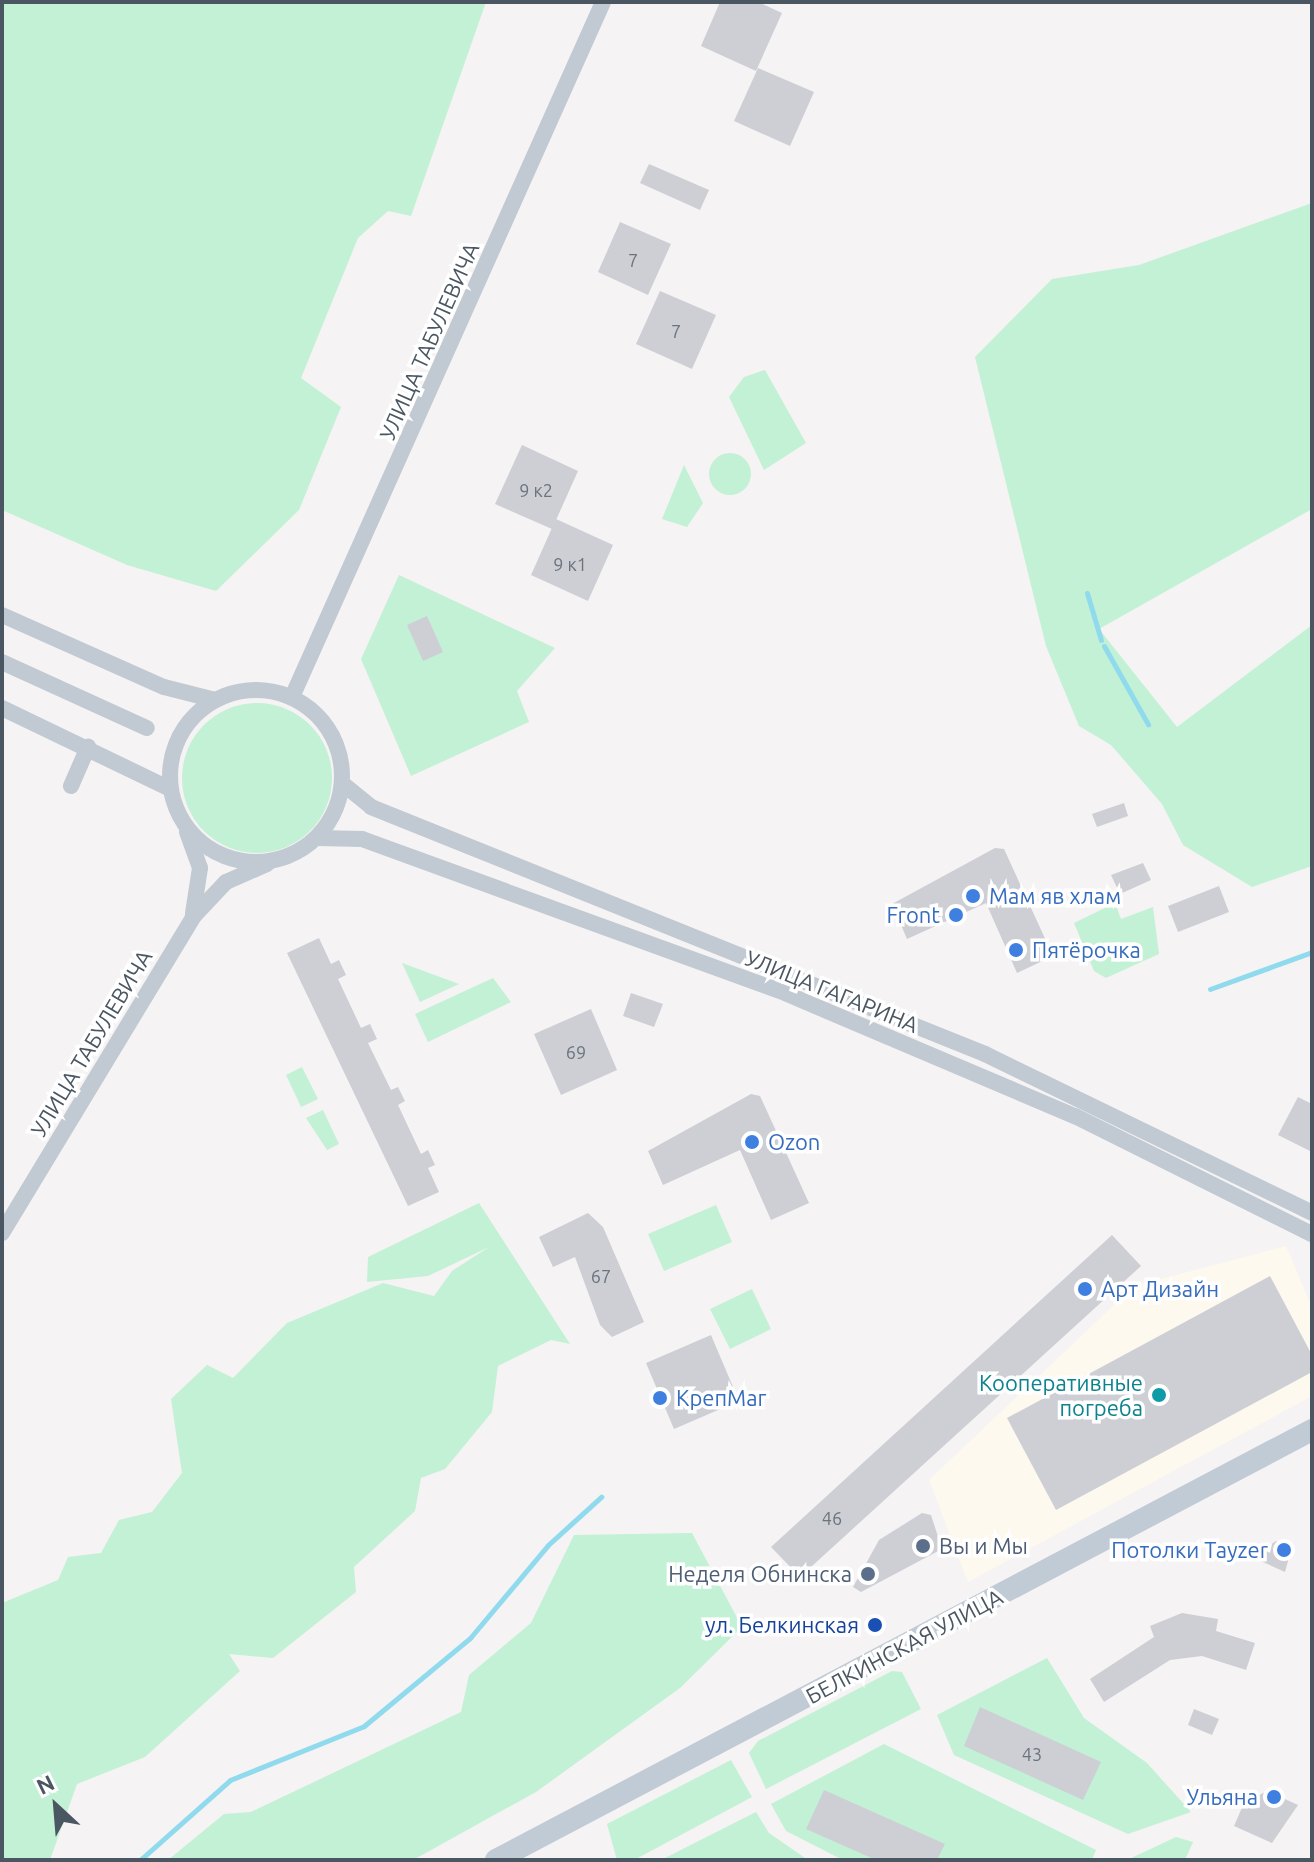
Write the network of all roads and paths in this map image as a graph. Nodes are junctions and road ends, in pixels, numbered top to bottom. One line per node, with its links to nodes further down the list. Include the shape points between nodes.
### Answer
1 (603, 2): 4 (street, УЛИЦА ТАБУЛЕВИЧА)
2 (2, 615): 5 (street, via 164,687)
3 (2, 662): 7 (street)
4 (292, 697): 5 (street, via 267,690); 9 (street, via 331,733)
5 (215, 700): 11 (street, via 179,737)
6 (2, 708): 8 (street)
7 (147, 728)
8 (88, 747): 10 (street); 11 (street)
9 (343, 784): 13 (street); 16 (street, УЛИЦА ГАГАРИНА, via 371,807 985,1054)
10 (71, 786)
11 (170, 789): 12 (street)
12 (185, 826): 14 (street, via 232,860); 15 (street, УЛИЦА ТАБУЛЕВИЧА, via 200,868)
13 (318, 838): 14 (street); 18 (street, УЛИЦА ГАГАРИНА, via 362,839 787,994 1075,1116)
14 (271, 862): 15 (street, УЛИЦА ТАБУЛЕВИЧА, via 226,882)
15 (193, 917): 17 (street, УЛИЦА ТАБУЛЕВИЧА)
16 (1312, 1213)
17 (2, 1233)
18 (1312, 1234)
19 (1312, 1430): 20 (main road, БЕЛКИНСКАЯ УЛИЦА)
20 (496, 1860)

